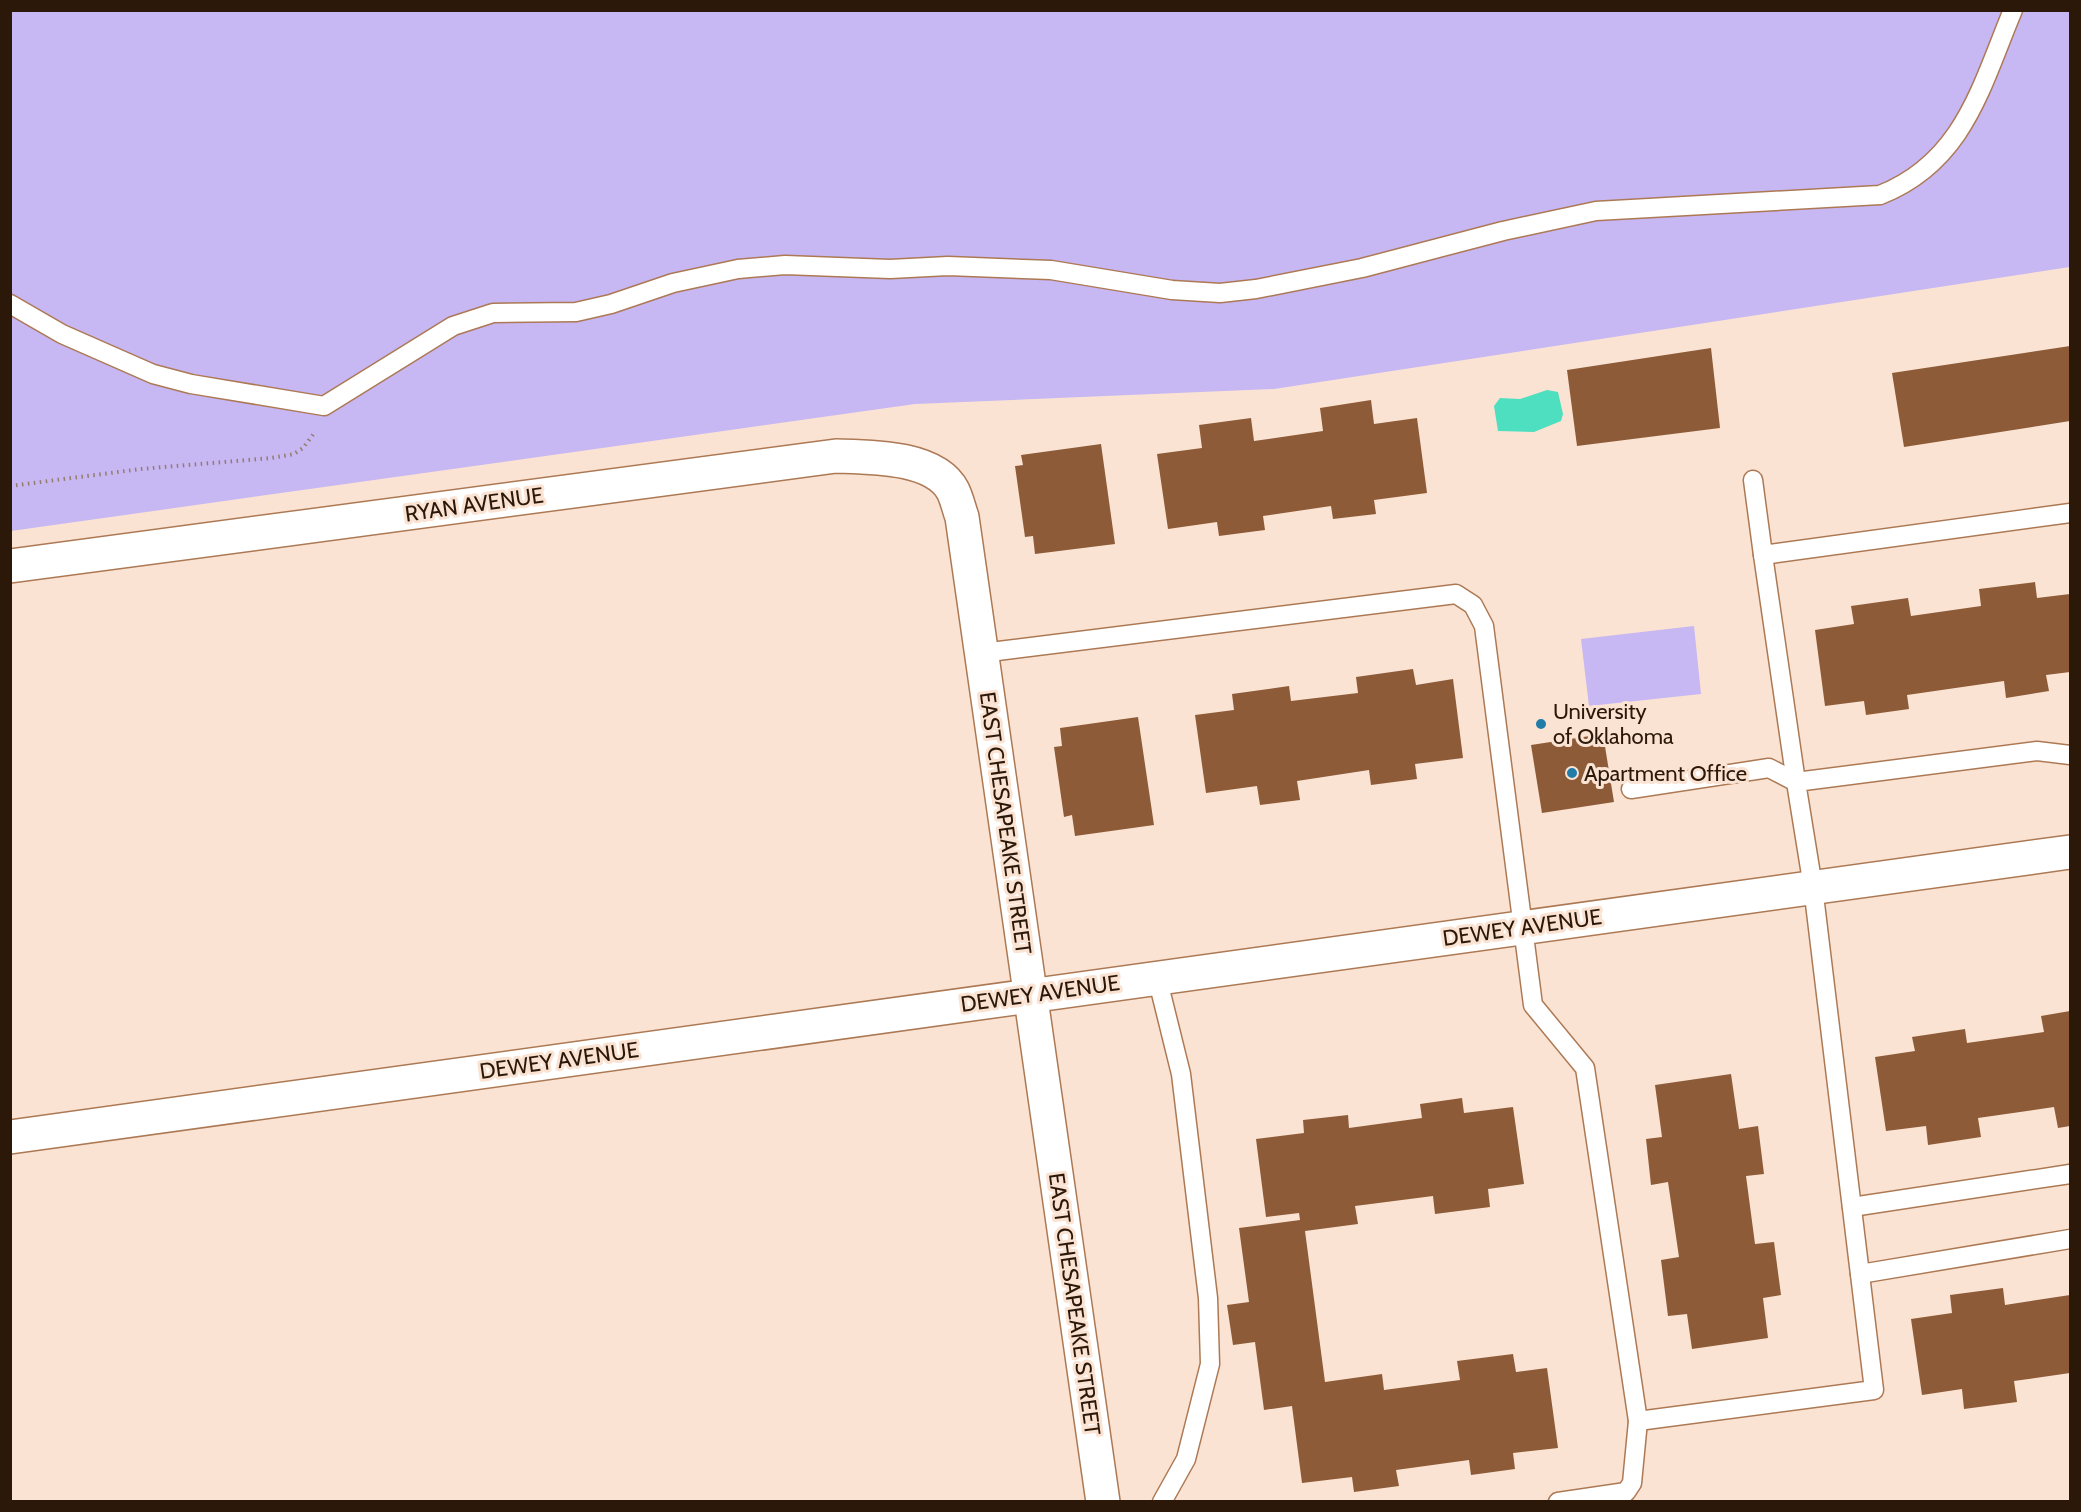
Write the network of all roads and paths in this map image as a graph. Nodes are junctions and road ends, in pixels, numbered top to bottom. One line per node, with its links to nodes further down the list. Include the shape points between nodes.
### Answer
1 (2013, 10): 3 (lane, via 1962,129 1927,169 1901,187 1880,195 1596,211 1362,268 1220,293 1172,290 1040,269 785,266 738,270 673,283 576,312 493,313 472,318)
2 (10, 304): 3 (lane, via 62,334 153,374)
3 (324, 406): 6 (path, via 313,437 294,454)
4 (935, 474): 9 (street, RYAN AVENUE, via 913,463 836,456); 10 (street, EAST CHESAPEAKE STREET, via 952,489 962,517)
5 (1753, 480): 8 (lane)
6 (10, 486)
7 (2070, 513): 8 (lane)
8 (1763, 555): 12 (lane)
9 (10, 566)
10 (982, 653): 16 (lane, via 1456,594 1473,605 1484,626); 18 (street, EAST CHESAPEAKE STREET)
11 (2070, 755): 12 (lane, via 2037,751)
12 (1796, 782): 13 (lane, via 1769,768); 15 (lane)
13 (1631, 789)
14 (2070, 852): 15 (street, DEWEY AVENUE)
15 (1813, 887): 16 (street, DEWEY AVENUE); 21 (lane)
16 (1521, 927): 17 (street, DEWEY AVENUE); 24 (lane, via 1533,1005 1585,1068)
17 (1157, 977): 18 (street, DEWEY AVENUE); 26 (lane, via 1181,1074 1209,1298 1210,1364 1186,1459)
18 (1030, 994): 19 (street, DEWEY AVENUE); 25 (street, EAST CHESAPEAKE STREET)
19 (10, 1137)
20 (2070, 1174): 21 (lane)
21 (1852, 1207): 23 (lane)
22 (2070, 1239): 23 (lane)
23 (1860, 1274): 24 (lane, via 1874,1390)
24 (1638, 1421): 27 (lane, via 1632,1483 1626,1492)
25 (1103, 1502)
26 (1162, 1502)
27 (1558, 1502)

